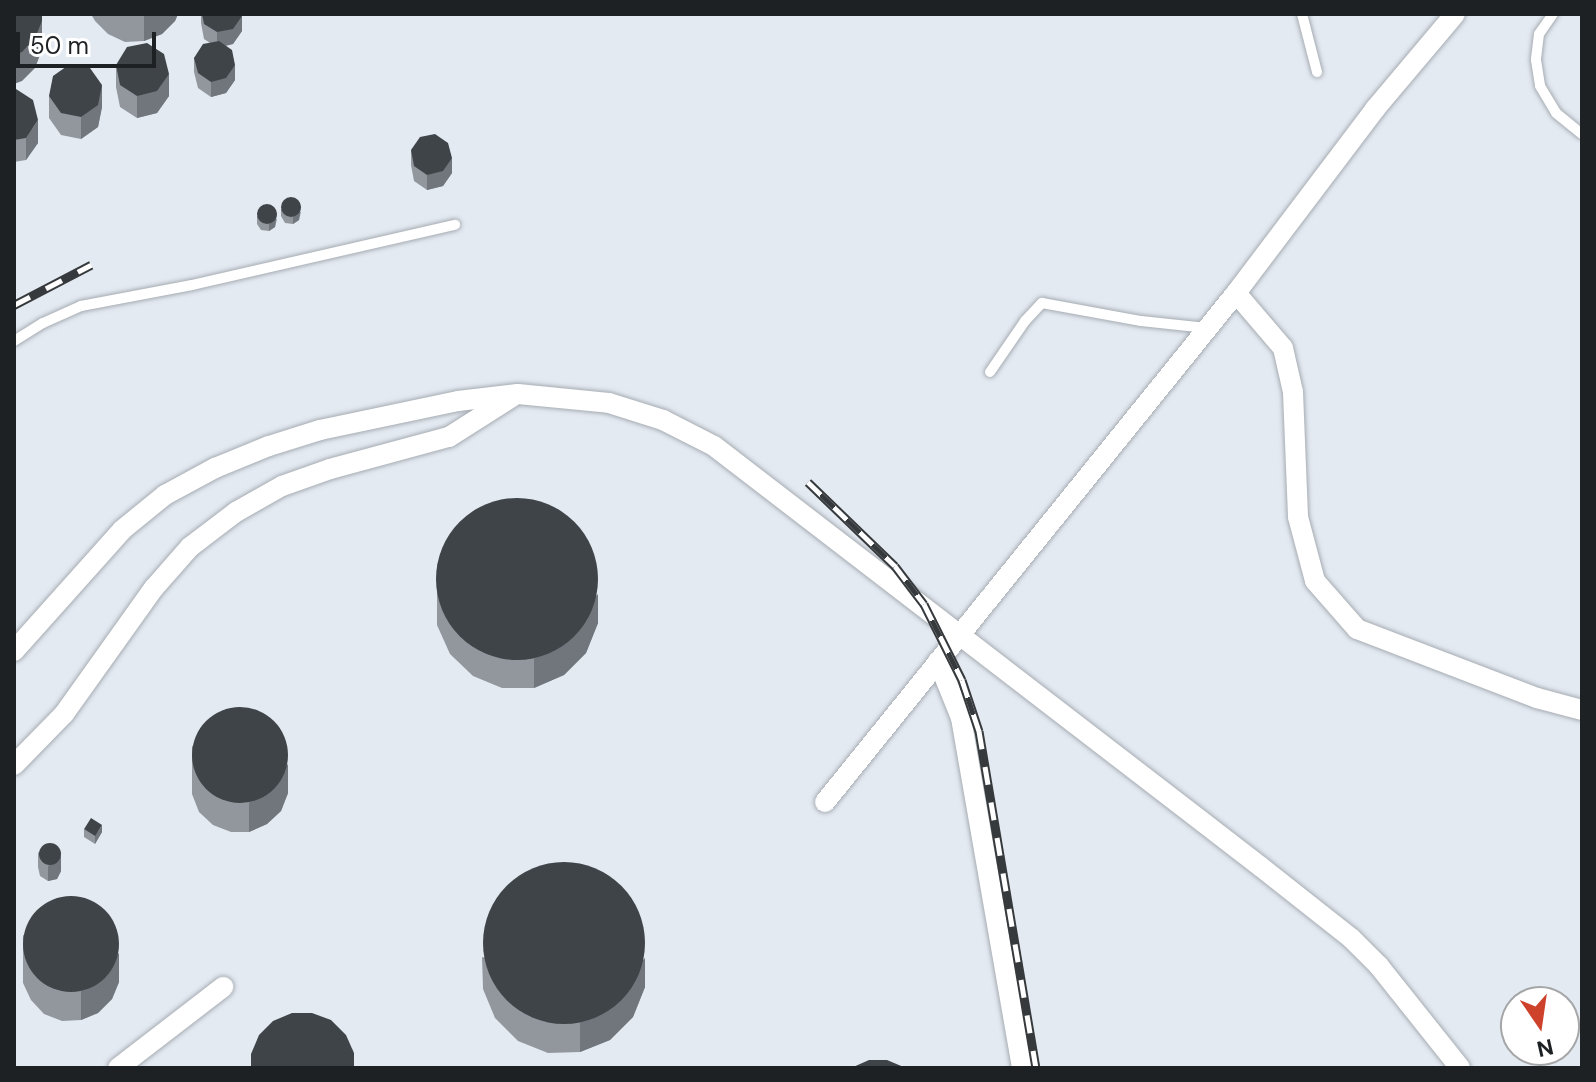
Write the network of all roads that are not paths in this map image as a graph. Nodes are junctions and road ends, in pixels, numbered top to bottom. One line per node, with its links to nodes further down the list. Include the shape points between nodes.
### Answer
1 (1302, 14): 4 (lane)
2 (1455, 14): 7 (street, via 1375,109)
3 (1553, 14): 5 (lane, via 1539,34 1540,86 1556,113)
4 (1317, 72)
5 (1582, 134)
6 (455, 225): 9 (lane, via 81,306)
7 (1236, 293): 8 (street); 15 (street, via 1283,348 1293,392 1298,517 1315,581 1357,629)
8 (1207, 328): 10 (lane, via 1042,303); 12 (street)
9 (14, 341)
10 (990, 372)
11 (518, 394): 12 (street, via 609,403 663,420 714,446); 13 (street, via 320,430 215,468 165,495 122,530); 16 (street, via 449,437 330,469 282,486 236,512 190,547 64,714)
12 (960, 632): 14 (street); 21 (street, via 1351,938)
13 (14, 651)
14 (938, 661): 17 (street); 20 (street, via 961,718)
15 (1582, 710)
16 (14, 765)
17 (825, 802)
18 (223, 987): 19 (street)
19 (118, 1068)
20 (1022, 1068)
21 (1460, 1068)

